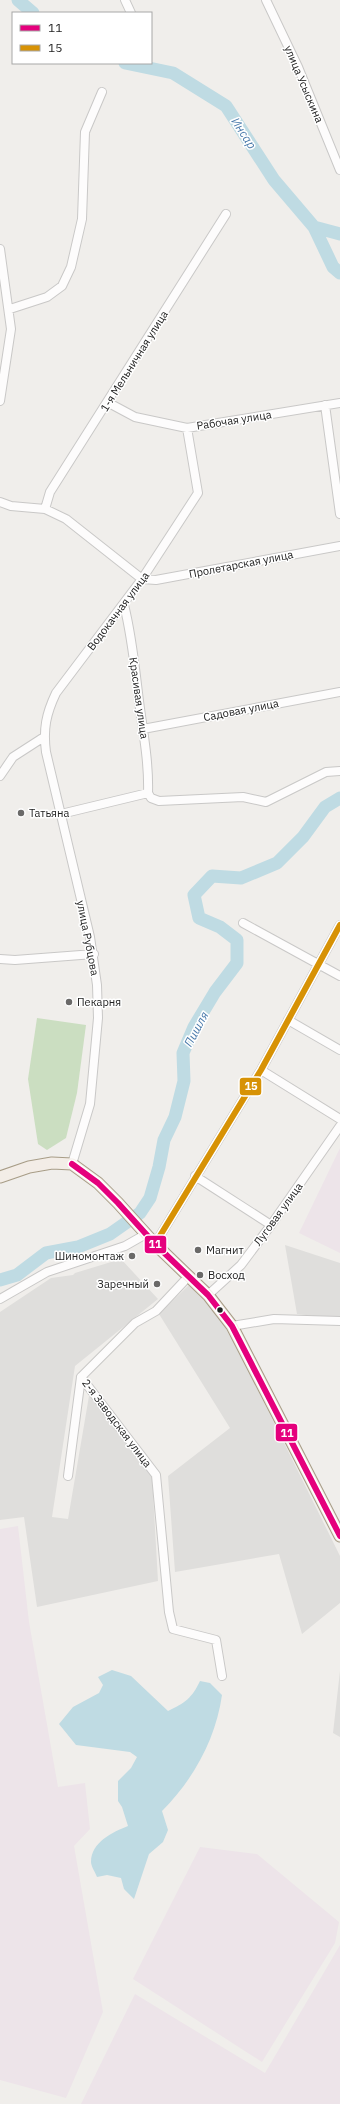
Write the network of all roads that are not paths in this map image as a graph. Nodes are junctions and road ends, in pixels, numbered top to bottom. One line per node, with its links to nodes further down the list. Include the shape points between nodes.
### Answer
1 (125, 0): 3 (street)
2 (266, 0): 5 (street, улица Усыскина, via 298,67)
3 (131, 12)
4 (102, 92): 8 (street, via 85,132 82,219 71,267 62,286 47,297)
5 (340, 170)
6 (226, 214): 10 (street, 1-я Мельничная улица)
7 (0, 249): 8 (street)
8 (10, 309): 9 (street, via 11,329)
9 (0, 401)
10 (107, 402): 13 (street, Рабочая улица, via 135,417); 15 (street, 1-я Мельничная улица, via 50,492)
11 (340, 403): 12 (street, Рабочая улица)
12 (325, 405): 13 (street, Рабочая улица); 16 (street)
13 (187, 428): 18 (street, Водокачная улица, via 198,493)
14 (0, 502): 15 (street, via 11,506)
15 (45, 509): 18 (street, via 66,520)
16 (340, 514)
17 (340, 546): 18 (street, Пролетарская улица, via 156,580)
18 (142, 579): 19 (street, Водокачная улица)
19 (124, 605): 21 (street, Красивая улица); 22 (street, Водокачная улица, via 56,693 47,713)
20 (340, 692): 21 (street, Садовая улица)
21 (143, 729): 25 (street, Красивая улица)
22 (44, 737): 24 (street, via 13,757); 26 (street, улица Рубцова)
23 (340, 771): 25 (street, via 326,772 266,802 243,797 159,801 151,798)
24 (0, 776)
25 (148, 793): 26 (street)
26 (60, 814): 29 (street, улица Рубцова)
27 (244, 923): 31 (street)
28 (340, 925): 31 (street)
29 (94, 954): 30 (street); 38 (street, улица Рубцова, via 98,1018 90,1104)
30 (0, 959)
31 (318, 964): 32 (street); 33 (street)
32 (340, 976)
33 (288, 1020): 34 (street); 35 (street)
34 (340, 1050)
35 (261, 1070): 36 (street); 39 (street)
36 (340, 1119)
37 (340, 1126): 41 (street, Луговая улица)
38 (72, 1164): 40 (main road, via 52,1162); 42 (main road, via 98,1183)
39 (195, 1176): 41 (street); 43 (street)
40 (0, 1177)
41 (271, 1225): 45 (street, Луговая улица, via 241,1265)
42 (143, 1230): 43 (main road); 46 (street, via 125,1246 47,1272)
43 (155, 1244): 44 (main road)
44 (188, 1277): 45 (main road); 49 (street, 2-я Заводская улица, via 156,1311 135,1323)
45 (208, 1295): 48 (main road)
46 (0, 1299)
47 (340, 1321): 48 (street, via 274,1318)
48 (232, 1326): 51 (main road)
49 (81, 1377): 50 (street); 52 (street, 2-я Заводская улица, via 156,1475 169,1612 173,1629 216,1640)
50 (68, 1476)
51 (340, 1536)
52 (222, 1676)

